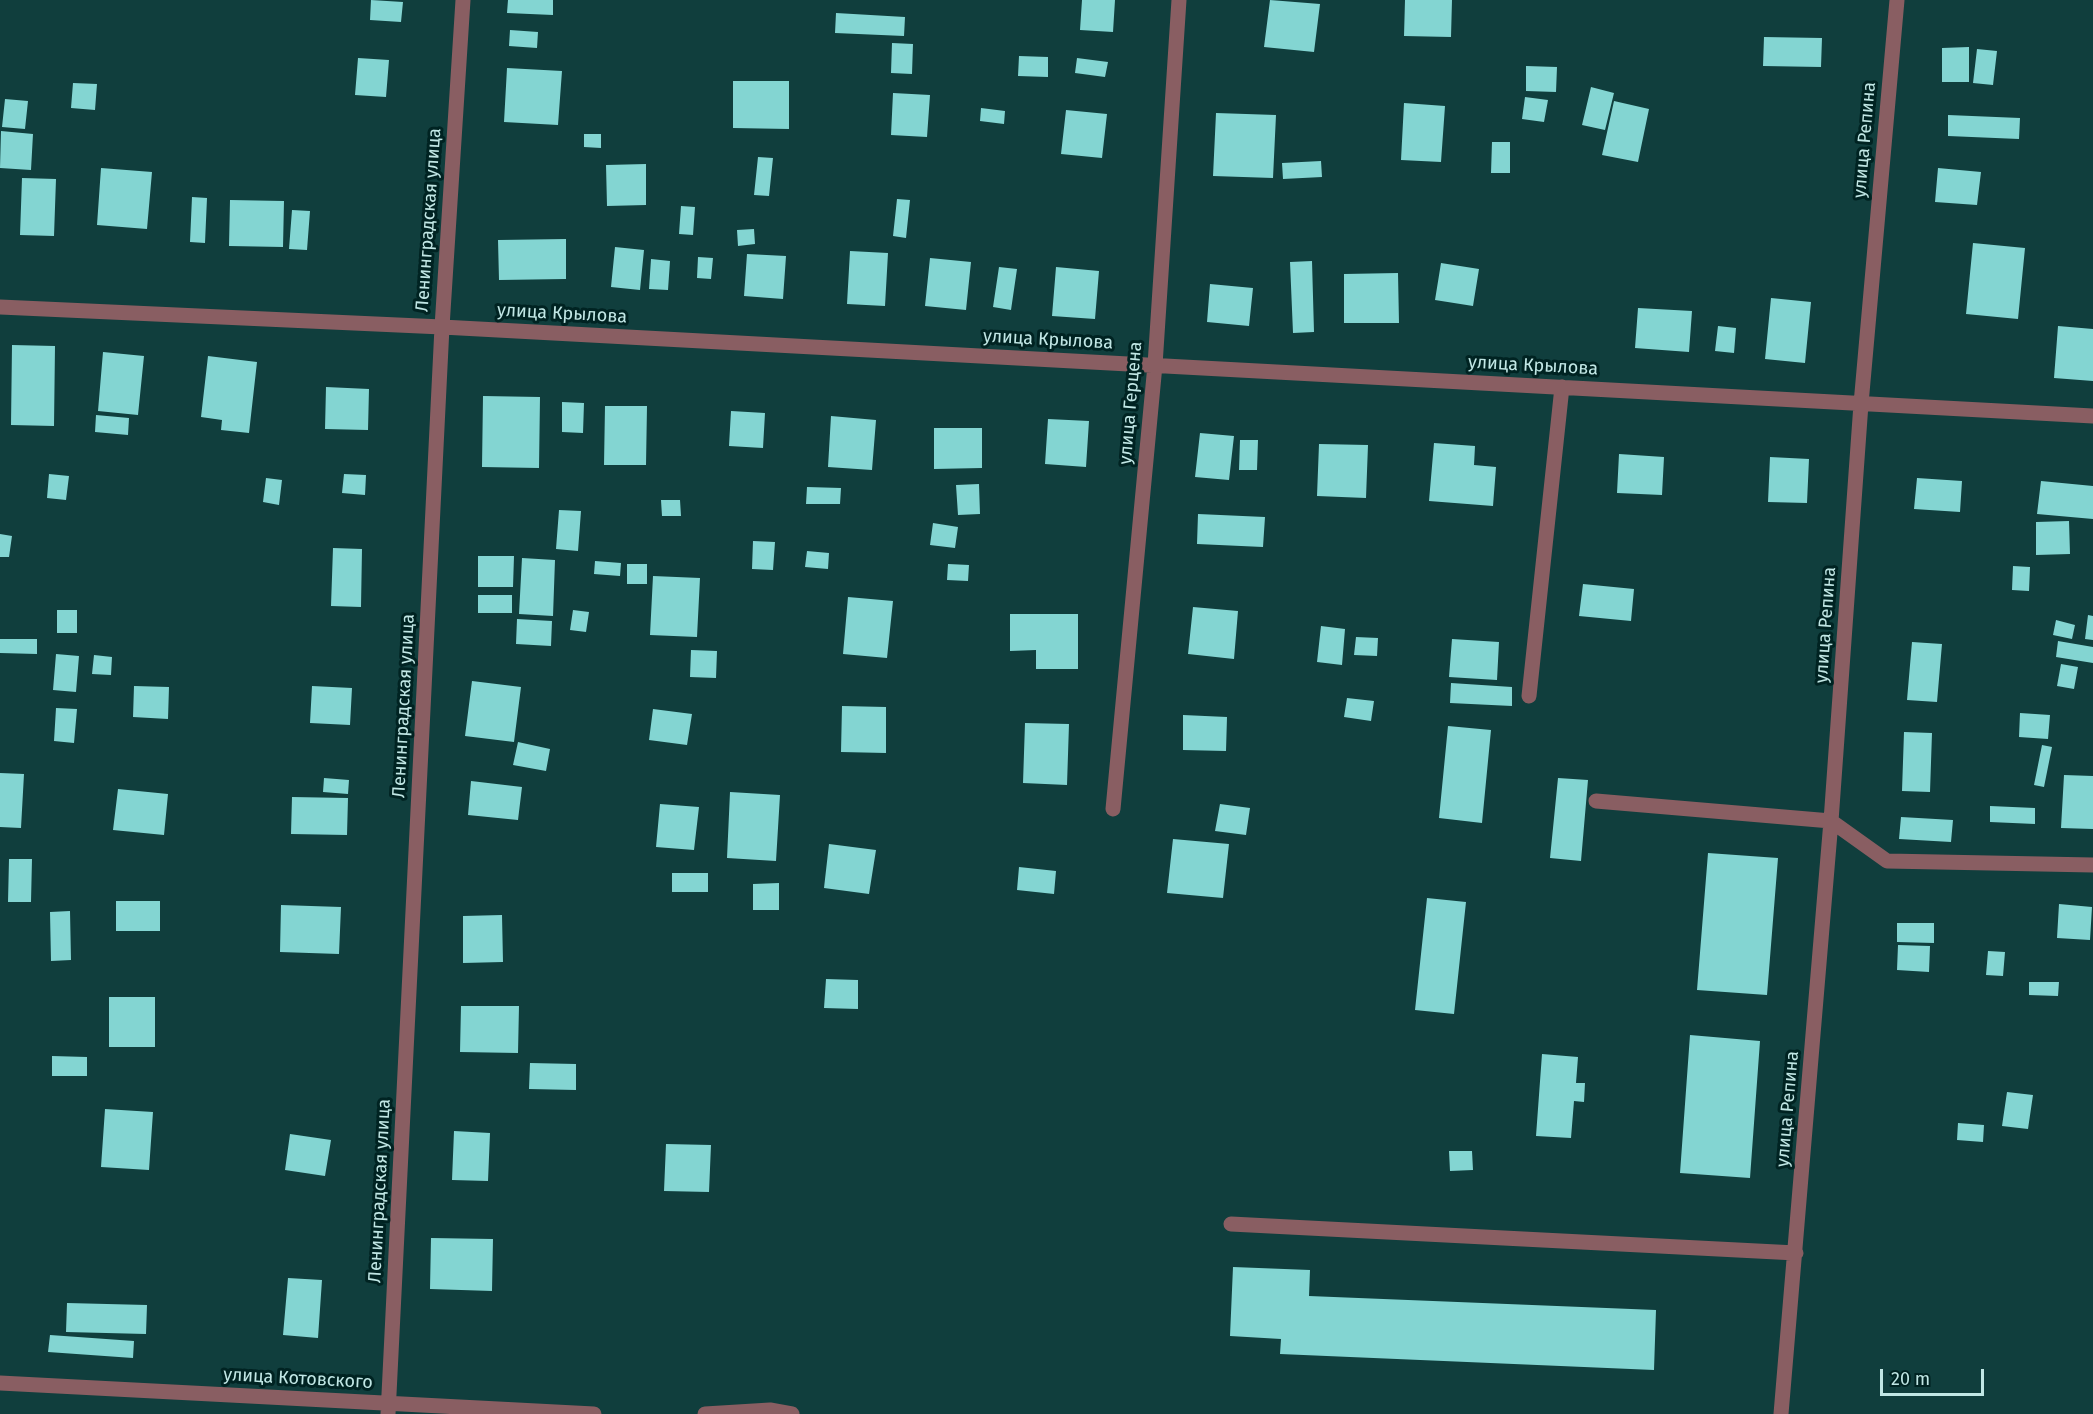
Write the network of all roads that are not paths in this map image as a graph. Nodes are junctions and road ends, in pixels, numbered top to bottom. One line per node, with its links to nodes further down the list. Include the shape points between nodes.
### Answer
1 (463, 0): 5 (street, Ленинградская улица)
2 (1179, 0): 6 (street, улица Герцена)
3 (1897, 0): 8 (street, улица Репина)
4 (0, 307): 5 (street, улица Крылова)
5 (442, 327): 6 (street, улица Крылова); 18 (street, Ленинградская улица)
6 (1155, 365): 7 (street, улица Крылова); 12 (street, улица Герцена)
7 (1562, 387): 8 (street, улица Крылова); 10 (street)
8 (1861, 404): 9 (street, улица Крылова); 13 (street, улица Репина)
9 (2093, 416)
10 (1529, 696)
11 (1596, 801): 13 (street)
12 (1113, 809)
13 (1832, 821): 14 (street, via 1887,861); 16 (street, улица Репина)
14 (2093, 865)
15 (1232, 1224): 16 (street)
16 (1796, 1252): 22 (street, улица Репина)
17 (0, 1383): 18 (street, улица Котовского)
18 (389, 1409): 19 (street, улица Котовского)
19 (594, 1414)
20 (705, 1414): 21 (street, via 770,1410)
21 (792, 1414)
22 (1782, 1414)

